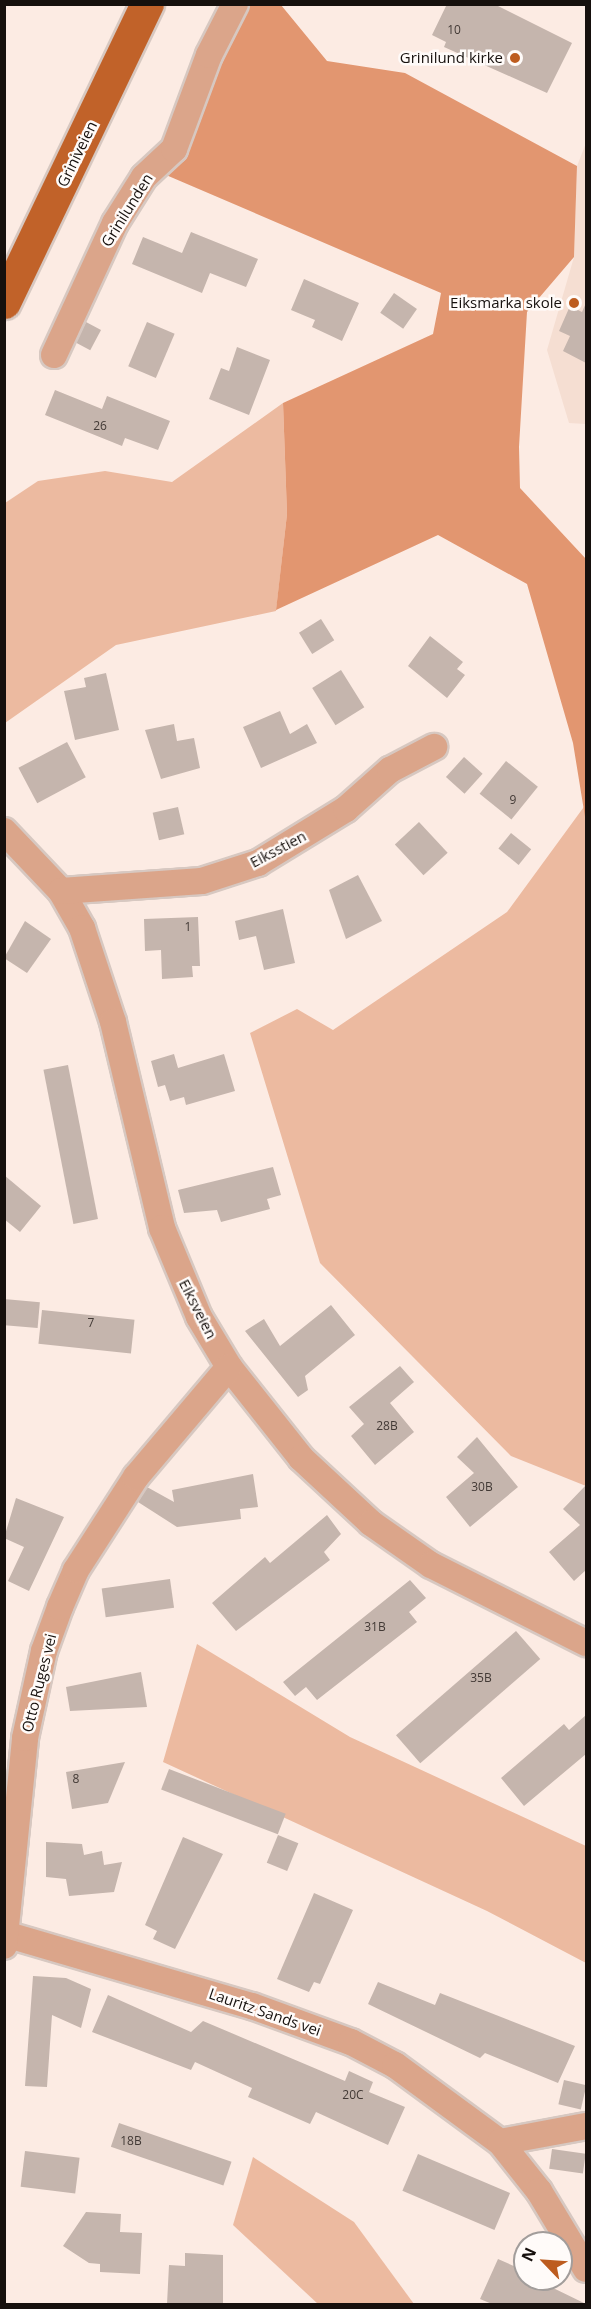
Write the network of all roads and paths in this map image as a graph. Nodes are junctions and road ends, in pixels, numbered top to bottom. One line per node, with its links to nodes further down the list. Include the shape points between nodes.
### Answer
1 (147, 4): 3 (main road, Griniveien)
2 (235, 4): 4 (street, Grinilunden, via 209,56 174,149 144,177 115,223)
3 (4, 302)
4 (54, 355)
5 (434, 747): 7 (street, Eiksstien, via 390,770 346,809 258,862 202,881)
6 (4, 831): 7 (street, Eiksveien)
7 (61, 891): 8 (street, Eiksveien, via 82,928 113,1022 162,1228 200,1317)
8 (229, 1367): 9 (street, Eiksveien, via 301,1458 371,1523 431,1565); 10 (street, Otto Ruges vei, via 136,1477 76,1570 60,1607 44,1651 25,1738)
9 (586, 1643)
10 (5, 1940): 12 (street, Lauritz Sands vei, via 252,2006 351,2042 395,2065)
11 (586, 2126): 12 (street)
12 (501, 2142): 13 (street, Lauritz Sands vei, via 539,2191)
13 (586, 2269)

